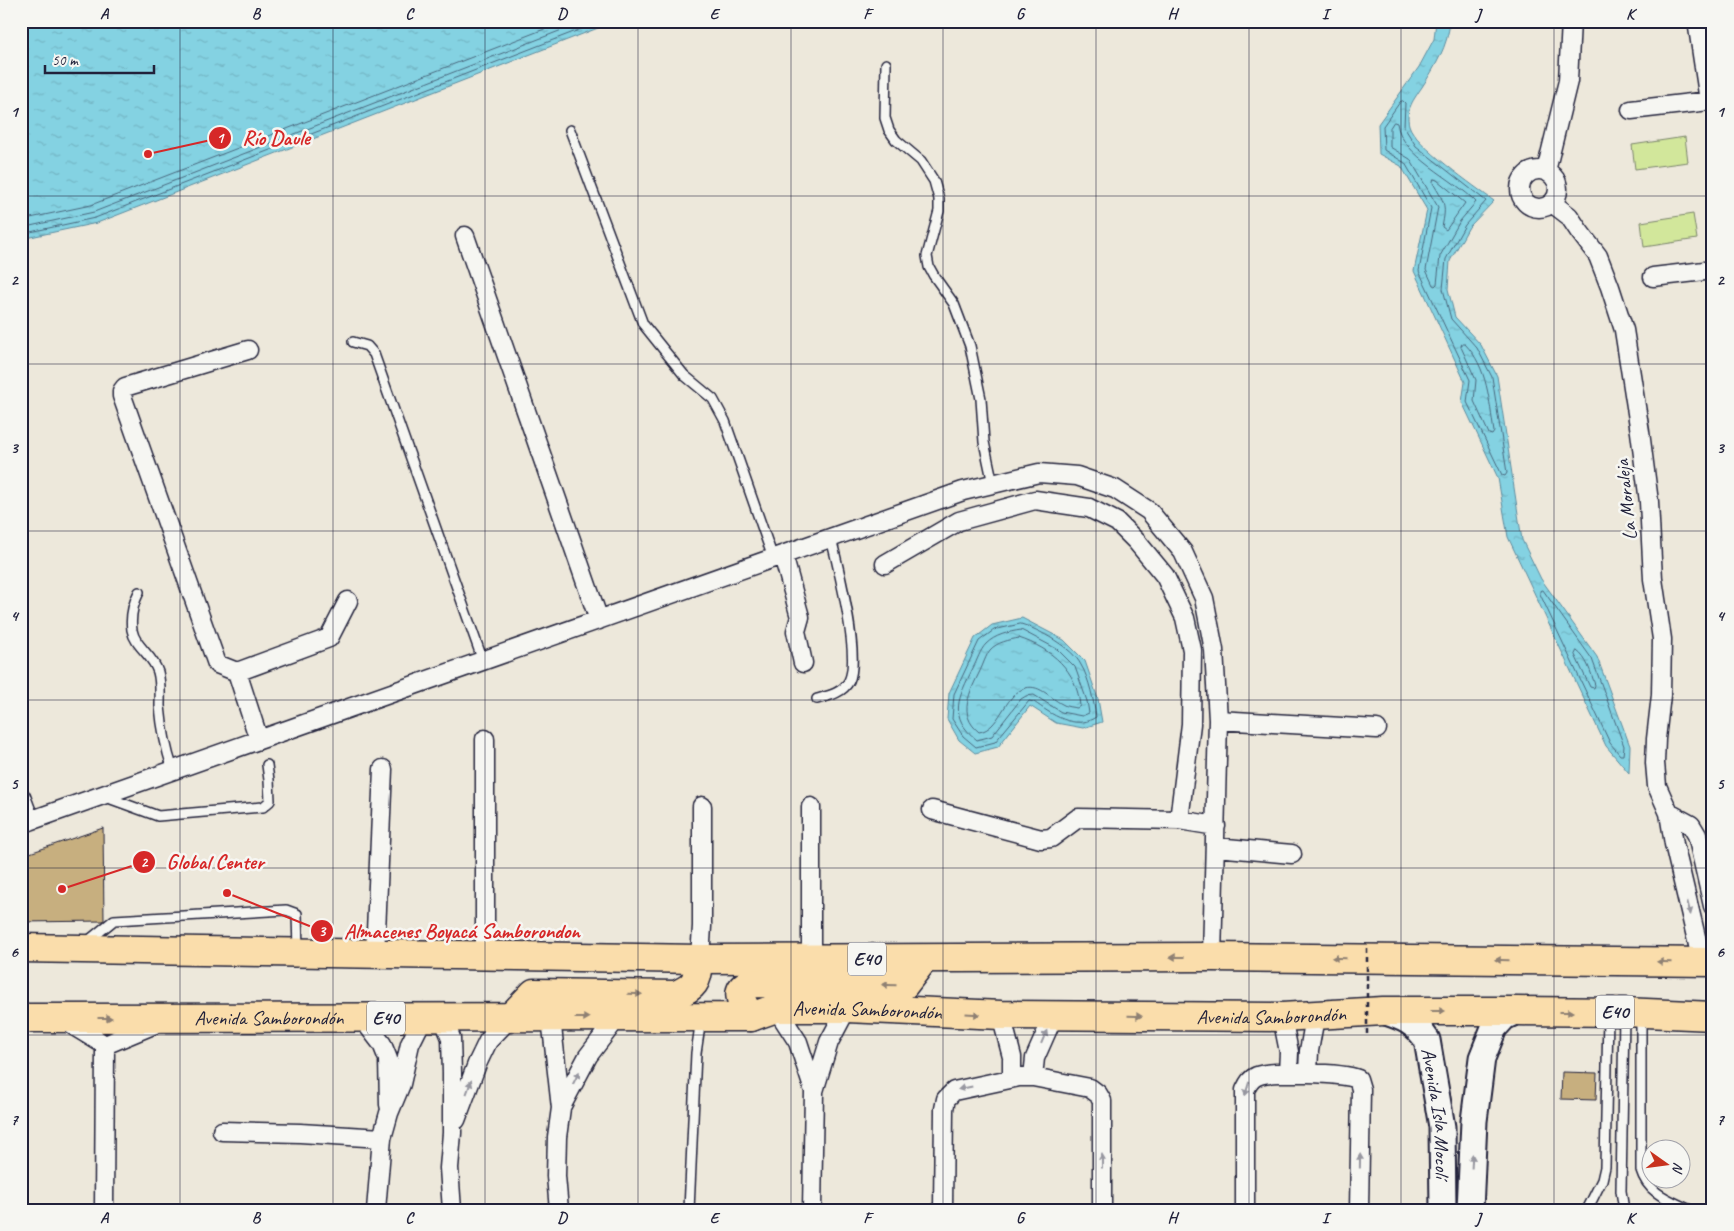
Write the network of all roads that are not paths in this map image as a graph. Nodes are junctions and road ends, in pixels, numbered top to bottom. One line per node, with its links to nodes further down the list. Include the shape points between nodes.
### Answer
1 (1571, 21): 7 (street, via 1568,81)
2 (1702, 25): 4 (street)
3 (886, 64): 14 (lane, via 885,118 889,130 896,140 921,160 934,181 939,199 927,256 929,267 954,304 970,346)
4 (1711, 101): 5 (street)
5 (1631, 110)
6 (570, 130): 16 (lane, via 643,324 684,375 713,400 725,421)
7 (1546, 171): 8 (street, via 1556,181 1558,189); 8 (street, via 1531,171 1520,182 1519,189 1525,203 1532,207 1546,207)
8 (1552, 203): 37 (street, La Moraleja, via 1569,216 1598,256 1624,330 1649,502 1653,579 1662,639 1655,764 1657,786)
9 (464, 236): 20 (street)
10 (1713, 270): 11 (street)
11 (1653, 277)
12 (352, 342): 21 (lane, via 367,346 374,354)
13 (248, 350): 23 (street, via 125,387 122,391 217,664)
14 (993, 484): 15 (street, via 963,491); 25 (street, via 1039,473 1076,476 1115,489 1149,511 1183,552 1204,598 1214,650)
15 (832, 538): 16 (street); 24 (lane, via 844,588 853,662 850,681 838,692)
16 (778, 557): 20 (street); 22 (street, via 800,617 796,631)
17 (885, 564): 38 (street, via 959,521 1035,500 1089,508 1117,522 1165,576 1184,618 1192,650 1191,724)
18 (139, 592): 31 (lane, via 132,610 132,631 157,669 164,740)
19 (348, 601): 23 (street, via 328,638)
20 (599, 620): 21 (street)
21 (483, 661): 28 (street)
22 (803, 663)
23 (237, 672): 28 (street)
24 (817, 699)
25 (1218, 720): 26 (street); 40 (street)
26 (1377, 729)
27 (485, 738): 50 (street)
28 (259, 740): 31 (street)
29 (267, 765): 32 (lane, via 270,800 263,807 158,816)
30 (382, 769): 49 (street)
31 (173, 770): 32 (street)
32 (103, 796): 39 (street)
33 (21, 797): 39 (street)
34 (702, 806): 52 (street)
35 (811, 807): 53 (street)
36 (932, 810): 38 (street, via 1042,840 1051,838 1078,818)
37 (1669, 812): 43 (street, via 1691,825 1698,840); 44 (street, La Moraleja)
38 (1179, 820): 40 (street)
39 (25, 823)
40 (1216, 826): 41 (street)
41 (1216, 847): 42 (street); 51 (street)
42 (1292, 854)
43 (1704, 870): 44 (street); 45 (street)
44 (1681, 875): 55 (street, La Moraleja, one-way to 55)
45 (1713, 906)
46 (21, 948): 47 (highway, E40)
47 (76, 949): 48 (highway, E40); 48 (lane, via 114,920 286,910 297,914)
48 (298, 953): 49 (highway, E40)
49 (375, 955): 50 (highway, E40)
50 (485, 956): 52 (highway, E40)
51 (1212, 957): 54 (highway, E40, one-way to 54); 55 (highway, E40, one-way to 51)
52 (700, 959): 53 (highway, E40); 71 (highway, one-way to 52, via 534,993 676,995 696,981)
53 (811, 959): 54 (highway, E40)
54 (924, 959): 59 (highway, one-way to 59, via 904,985 749,983 740,993 742,1001)
55 (1708, 962)
56 (848, 1008): 59 (highway, Avenida Samborondón / E40); 61 (highway, Avenida Samborondón / E40, one-way to 61); 80 (street, via 829,1042)
57 (1383, 1011): 58 (highway, Avenida Samborondón / E40, one-way to 58); 63 (highway, Avenida Samborondón / E40); 96 (street, Avenida Isla Mocolí, via 1406,1019 1427,1040 1442,1127)
58 (1517, 1011): 60 (highway, Avenida Samborondón / E40, one-way to 60); 97 (street, Avenida Isla Mocolí, one-way to 58, via 1474,1121 1482,1058 1494,1028 1504,1017)
59 (763, 1012): 65 (highway, Avenida Samborondón / E40); 80 (street, via 798,1042)
60 (1624, 1012): 64 (highway, Avenida Samborondón / E40); 98 (lane, via 1605,1167 1602,1180); 99 (lane, via 1621,1191); 100 (lane, via 1644,1181 1667,1199)
61 (1001, 1015): 62 (highway, Avenida Samborondón / E40); 79 (street, via 1012,1057)
62 (1054, 1015): 74 (highway, Avenida Samborondón / E40, one-way to 74); 78 (street, one-way to 62, via 1035,1058)
63 (1315, 1016): 74 (highway, Avenida Samborondón / E40); 77 (street)
64 (1713, 1016)
65 (701, 1017): 73 (highway, Avenida Samborondón / E40); 90 (lane, via 696,1053)
66 (21, 1018): 67 (highway, Avenida Samborondón / E40)
67 (62, 1018): 68 (highway, Avenida Samborondón / E40, one-way to 68); 75 (street)
68 (171, 1018): 69 (highway, Avenida Samborondón / E40); 75 (street)
69 (362, 1018): 70 (highway, Avenida Samborondón / E40); 82 (street, via 382,1044 388,1059)
70 (433, 1018): 71 (highway, Avenida Samborondón / E40); 82 (street, via 410,1044 401,1084); 84 (street, via 451,1038)
71 (510, 1018): 72 (highway, Avenida Samborondón / E40); 84 (street, one-way to 71, via 488,1041)
72 (552, 1018): 73 (highway, Avenida Samborondón / E40, one-way to 73); 81 (street)
73 (617, 1018): 81 (street, one-way to 73, via 588,1056)
74 (1282, 1018): 76 (street, via 1289,1053)
75 (105, 1045): 86 (street)
76 (1288, 1073): 77 (street); 94 (street, one-way to 94, via 1259,1075 1250,1079 1245,1090)
77 (1308, 1073): 95 (street, one-way to 77, via 1358,1079)
78 (1033, 1076): 79 (street); 93 (street, one-way to 78, via 1102,1101 1090,1088)
79 (1012, 1078): 92 (street, one-way to 92, via 954,1090 946,1099)
80 (814, 1091): 91 (street)
81 (561, 1108): 89 (street, via 556,1176)
82 (389, 1113): 85 (street)
83 (222, 1130): 85 (street)
84 (452, 1133): 88 (street, via 449,1168)
85 (382, 1138): 87 (street)
86 (104, 1210)
87 (376, 1210)
88 (452, 1210)
89 (560, 1210)
90 (689, 1210)
91 (812, 1210)
92 (943, 1210)
93 (1102, 1210)
94 (1245, 1210)
95 (1359, 1210)
96 (1443, 1210)
97 (1470, 1210)
98 (1586, 1210)
99 (1624, 1210)
100 (1690, 1210)

